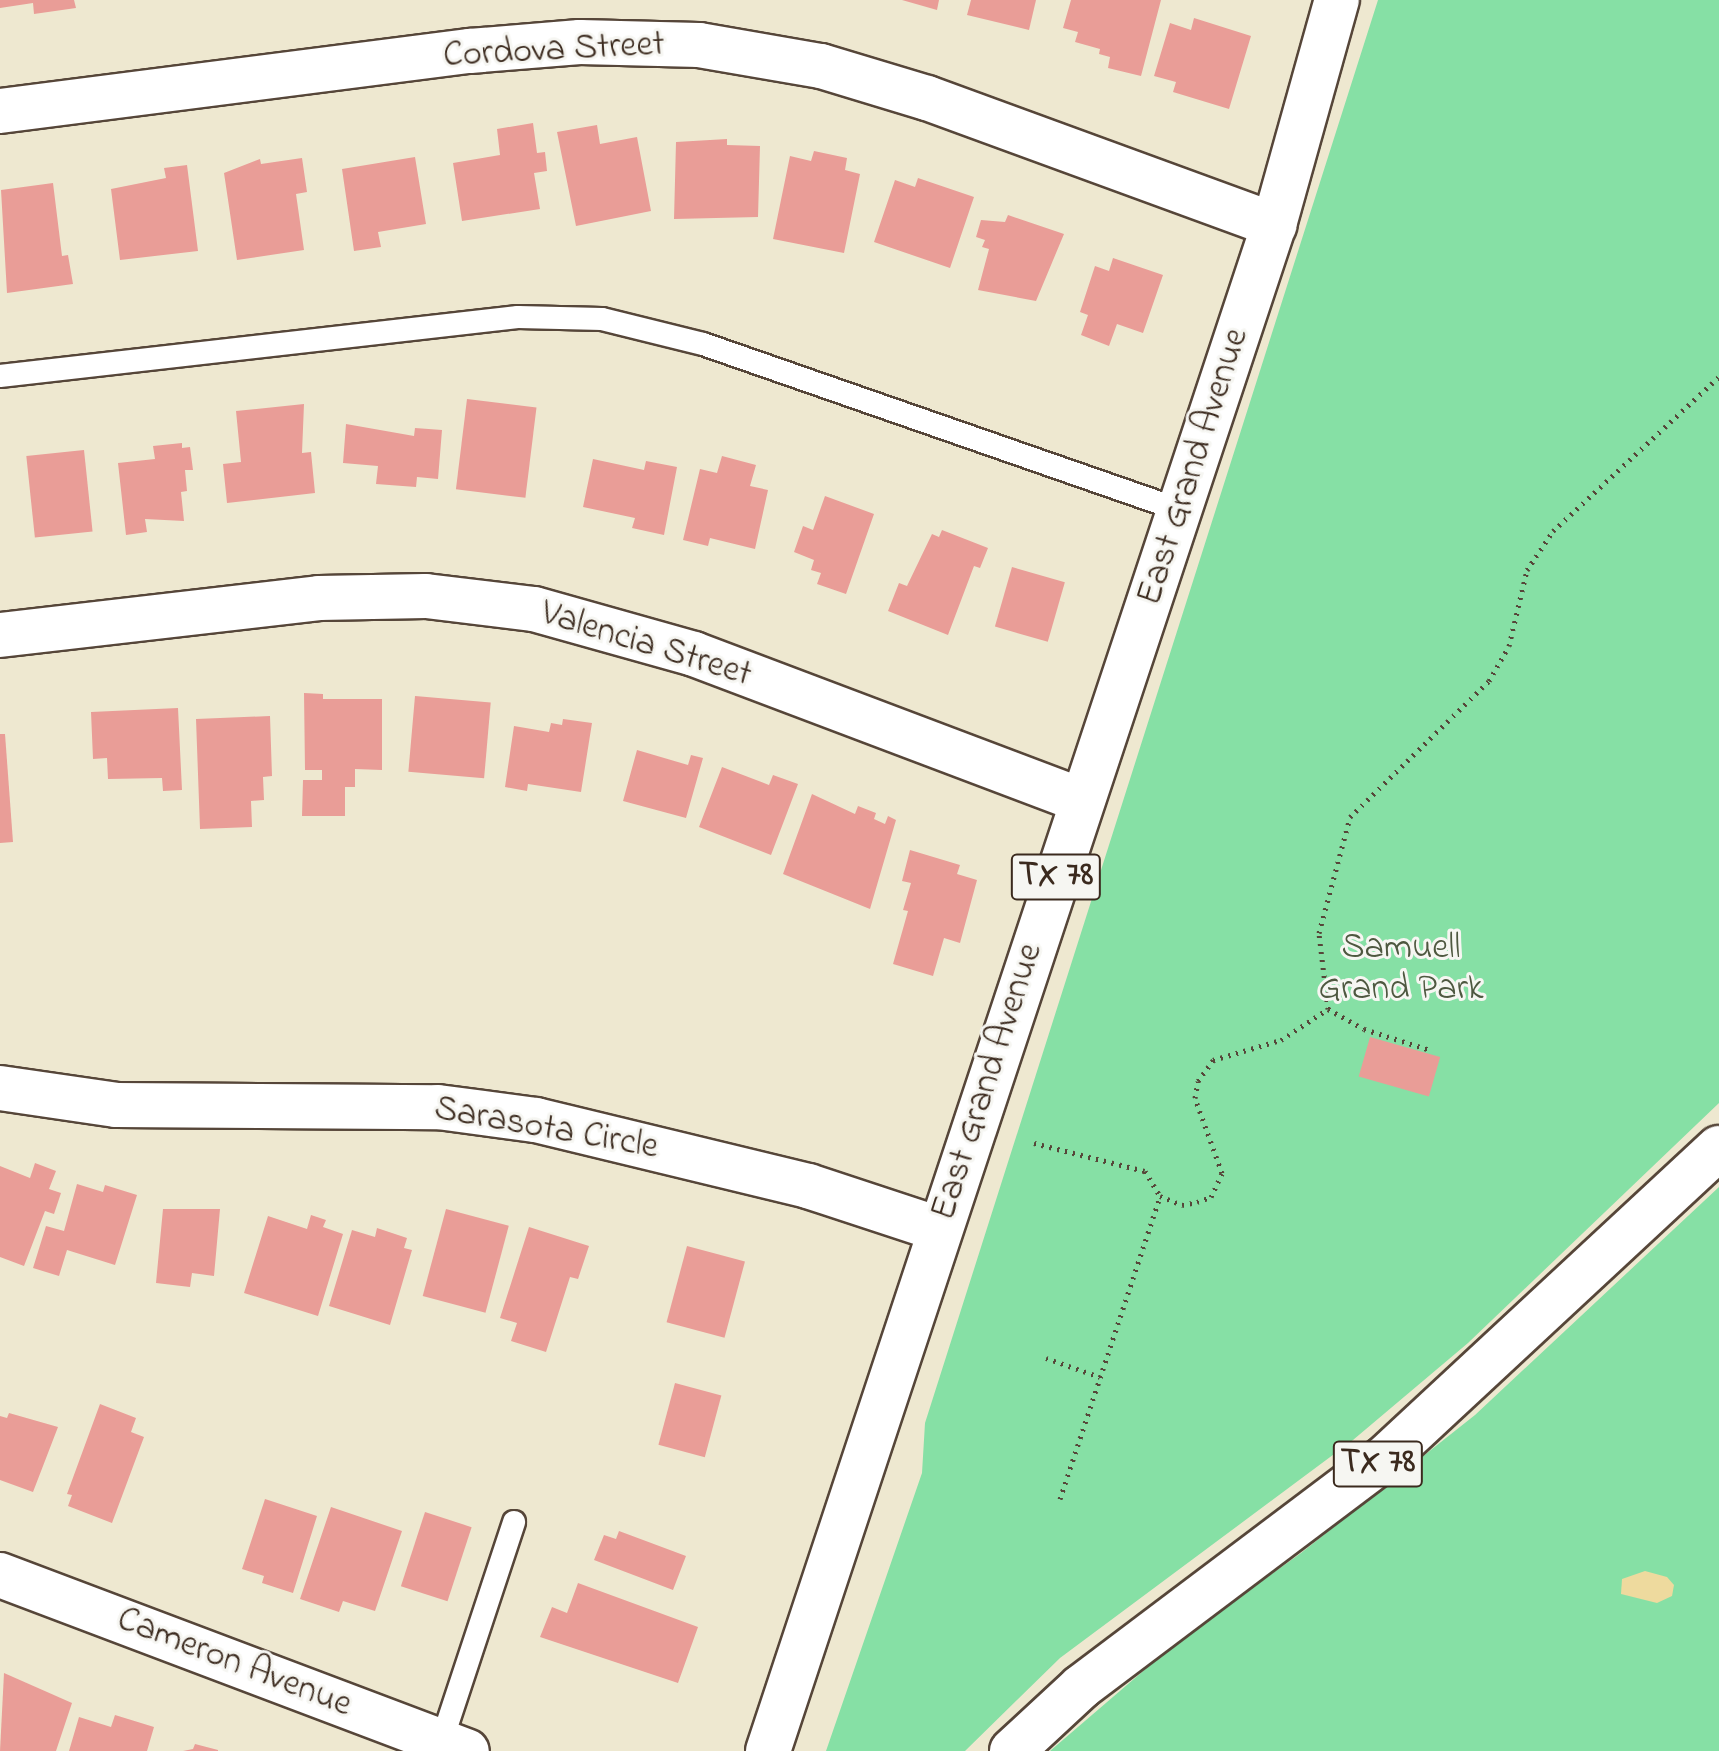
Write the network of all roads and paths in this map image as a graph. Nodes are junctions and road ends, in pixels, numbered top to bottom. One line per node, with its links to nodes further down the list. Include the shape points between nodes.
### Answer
1 (1337, 0): 3 (street, East Grand Avenue / TX 78)
2 (0, 111): 3 (street, Cordova Street, via 470,51 580,42 699,45 821,66 927,98)
3 (1274, 225): 6 (street, East Grand Avenue / TX 78)
4 (0, 376): 6 (lane, via 518,317 602,319 703,344)
5 (1719, 377): 9 (path, via 1553,531 1527,570 1509,646 1489,681 1350,817 1319,933)
6 (1180, 510): 8 (street, East Grand Avenue / TX 78)
7 (0, 635): 8 (street, Valencia Street, via 319,598 426,596 534,609 694,654)
8 (1082, 801): 15 (street, East Grand Avenue / TX 78)
9 (1328, 1009): 10 (path, via 1364,1029); 14 (path, via 1293,1034 1227,1052 1203,1069 1195,1098 1221,1161 1219,1185 1211,1197 1182,1205)
10 (1430, 1050)
11 (0, 1088): 15 (street, Sarasota Circle, via 116,1105 438,1107 536,1120 808,1186)
12 (1034, 1143): 14 (path, via 1145,1171)
13 (1719, 1148): 23 (street, TX 78, via 1384,1459 1081,1687)
14 (1160, 1196): 17 (path)
15 (939, 1229): 22 (street, East Grand Avenue / TX 78)
16 (1046, 1358): 17 (path)
17 (1100, 1377): 18 (path)
18 (1060, 1499)
19 (514, 1522): 21 (lane)
20 (0, 1575): 21 (street, Cameron Avenue)
21 (449, 1747)
22 (768, 1751)
23 (1012, 1751)

